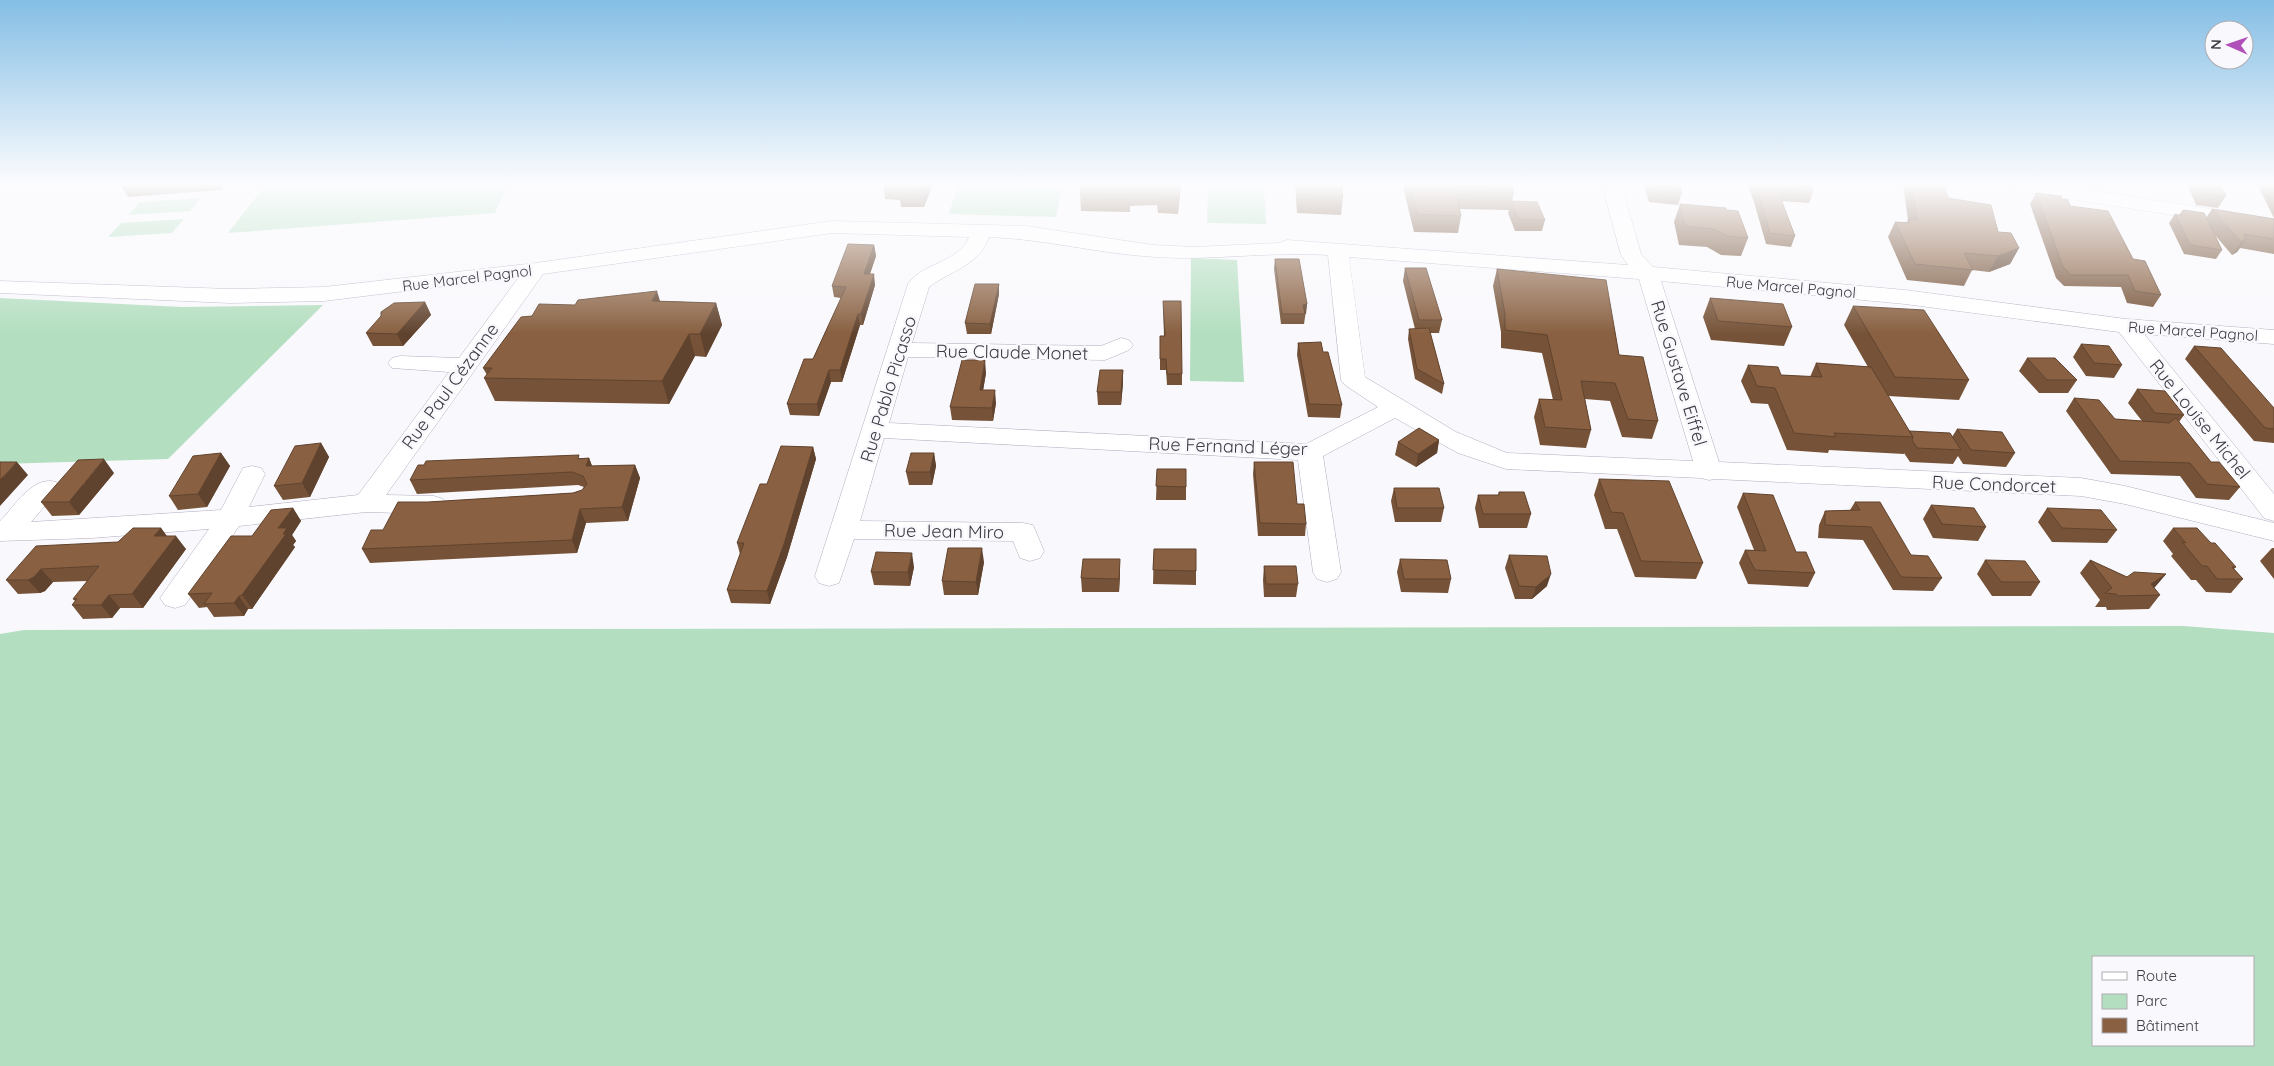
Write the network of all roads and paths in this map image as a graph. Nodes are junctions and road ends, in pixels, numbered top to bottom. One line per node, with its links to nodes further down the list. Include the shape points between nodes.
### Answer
1 (784, 234): 6 (street, Rue Marcel Pagnol)
2 (980, 234): 12 (street, Rue Pablo Picasso, via 978,244 970,254 932,273 919,284)
3 (1034, 234): 5 (street, Rue Marcel Pagnol, via 1153,251 1195,253 1306,248)
4 (1626, 234): 7 (street, via 1632,255)
5 (1338, 251): 7 (street, Rue Marcel Pagnol); 15 (street)
6 (536, 269): 8 (street, Rue Marcel Pagnol, via 324,294 230,296); 14 (street, Rue Paul Cézanne)
7 (1648, 275): 9 (street, Rue Marcel Pagnol, via 1905,297); 20 (street, Rue Gustave Eiffel)
8 (0, 287)
9 (2126, 326): 10 (street, Rue Marcel Pagnol); 25 (street, Rue Louise Michel)
10 (2274, 337)
11 (1121, 345): 12 (street, Rue Claude Monet, via 1105,353)
12 (900, 350): 18 (street, Rue Pablo Picasso)
13 (400, 363): 14 (street)
14 (465, 365): 23 (street, Rue Paul Cézanne)
15 (1353, 380): 16 (street); 17 (street)
16 (1396, 408): 17 (street, Rue Fernand Léger); 20 (street, via 1485,456 1506,461)
17 (1362, 425): 19 (street, Rue Fernand Léger)
18 (875, 430): 19 (street, Rue Fernand Léger); 27 (street, Rue Pablo Picasso)
19 (1310, 452): 31 (street)
20 (1710, 472): 29 (street, Rue Condorcet, via 2081,487)
21 (252, 474): 26 (street)
22 (47, 488): 28 (street)
23 (366, 503): 24 (street); 26 (street)
24 (454, 504)
25 (2274, 512)
26 (230, 519): 28 (street, via 79,531); 33 (street)
27 (844, 530): 30 (street, Rue Jean Miro, via 1023,532); 32 (street, Rue Pablo Picasso)
28 (3, 532)
29 (2274, 532)
30 (1030, 551)
31 (1327, 572)
32 (829, 576)
33 (175, 598)

